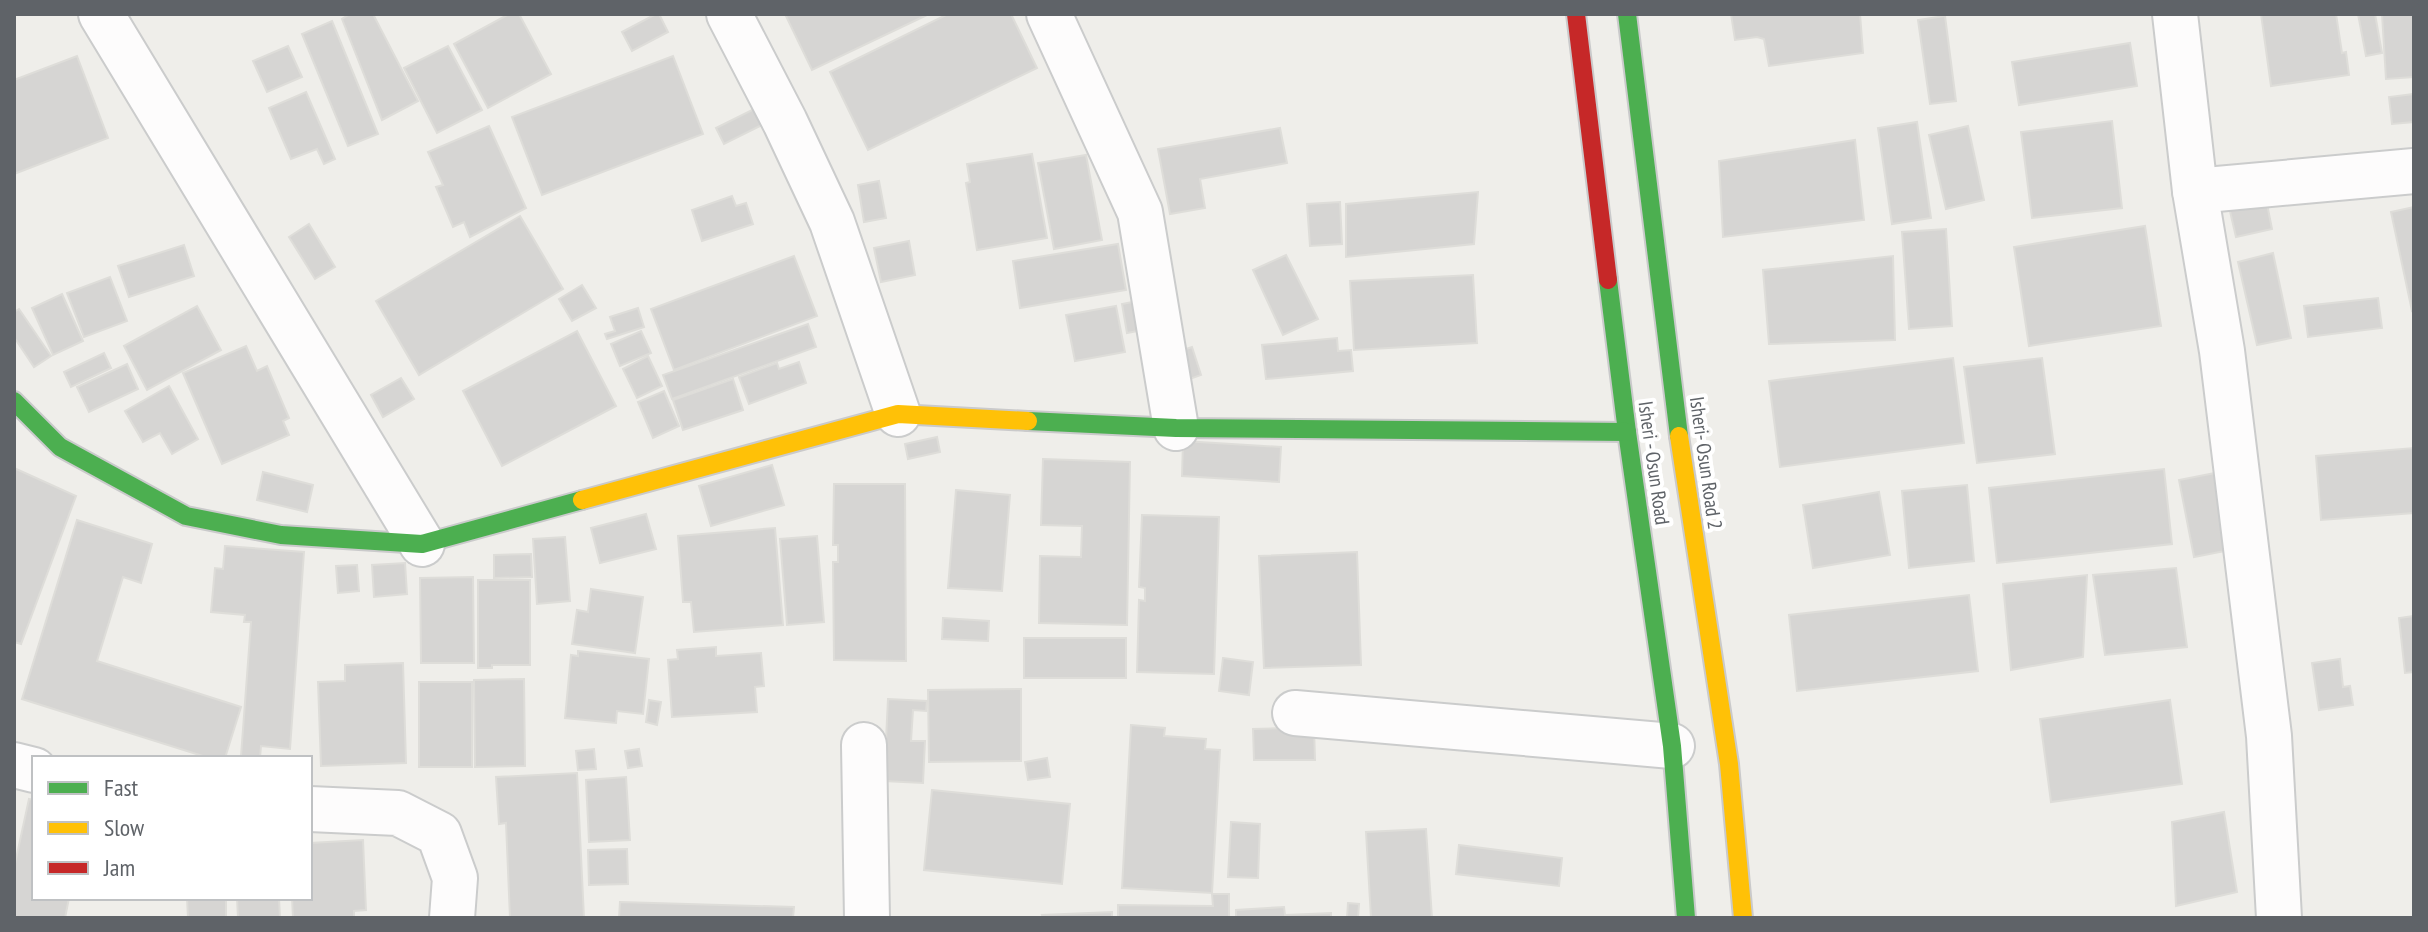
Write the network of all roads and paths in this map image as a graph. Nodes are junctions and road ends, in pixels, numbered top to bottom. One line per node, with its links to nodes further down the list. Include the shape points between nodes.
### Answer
1 (101, 14): 13 (street)
2 (729, 14): 10 (street, via 832,222)
3 (1049, 14): 11 (street, via 1140,212)
4 (1576, 14): 12 (main road, Isheri - Osun Road)
5 (1627, 14): 21 (main road, Isheri- Osun Road 2, via 1679,439 1729,764)
6 (2175, 14): 8 (street)
7 (2414, 171): 8 (street)
8 (2195, 191): 22 (street, via 2222,351 2269,736)
9 (14, 401): 13 (main road, via 60,447 186,516 281,535)
10 (898, 414): 11 (main road); 13 (main road)
11 (1176, 428): 12 (main road)
12 (1627, 432): 16 (main road, Isheri - Osun Road)
13 (422, 544)
14 (1295, 713): 16 (street)
15 (864, 745): 19 (street)
16 (1672, 746): 20 (main road, Isheri - Osun Road)
17 (312, 809): 18 (street, via 398,813 439,834 455,878)
18 (452, 918)
19 (867, 918)
20 (1686, 918)
21 (1743, 918)
22 (2279, 918)

